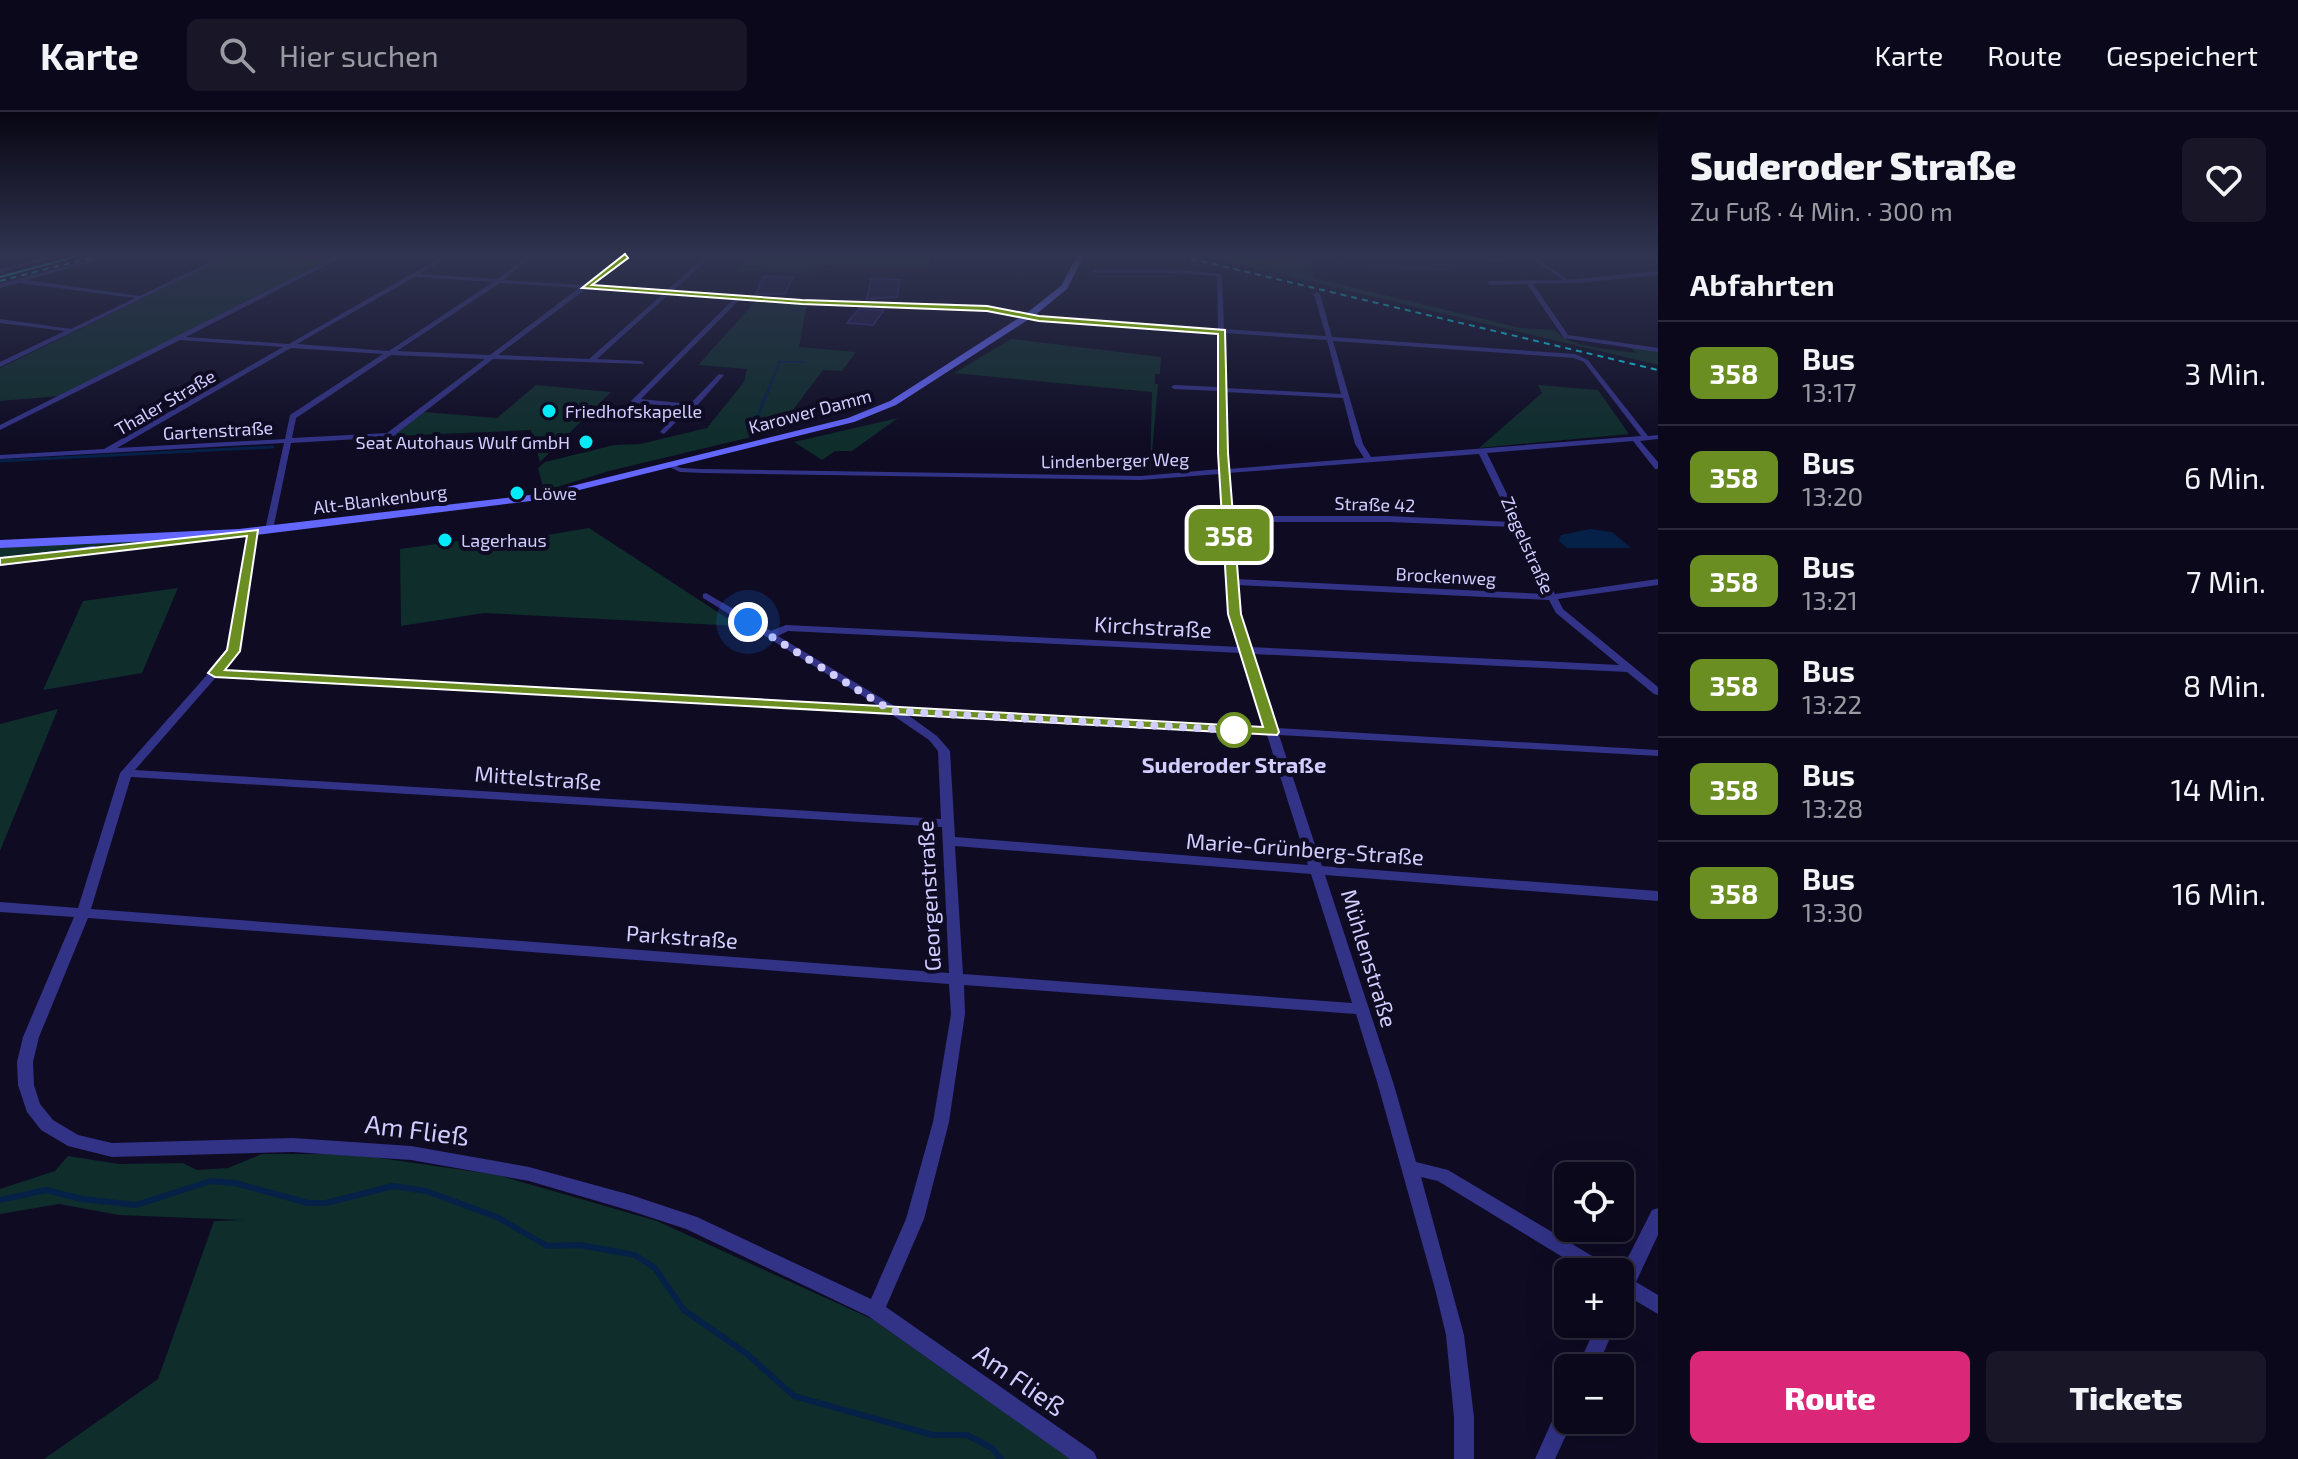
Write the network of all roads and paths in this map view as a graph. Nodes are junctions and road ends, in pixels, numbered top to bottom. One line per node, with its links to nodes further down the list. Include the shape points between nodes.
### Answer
1 (93, 319): 14 (street)
2 (218, 319): 16 (street)
3 (337, 319): 18 (street, Thaler Straße)
4 (442, 319): 20 (street)
5 (543, 319): 22 (street)
6 (639, 319): 24 (street)
7 (717, 319): 31 (street, via 635,401)
8 (1023, 319): 42 (main road, Karower Damm, via 877,411)
9 (1063, 319): 15 (street)
10 (1222, 319): 15 (street, Mühlenstraße)
11 (1324, 319): 17 (street)
12 (1554, 319): 19 (street, via 1566,337)
13 (0, 321): 14 (street)
14 (69, 330): 21 (street)
15 (1222, 332): 17 (street); 29 (street, Mühlenstraße)
16 (180, 338): 18 (street); 32 (street)
17 (1329, 339): 30 (street); 35 (street, via 1575,356 1586,361)
18 (289, 346): 20 (street); 39 (street, Thaler Straße)
19 (1658, 350)
20 (390, 353): 22 (street); 37 (street, via 293,417)
21 (15, 357): 23 (street); 26 (street)
22 (493, 357): 24 (street); 37 (street, Gartenstraße, via 389,435)
23 (0, 358)
24 (590, 362): 25 (street)
25 (641, 363)
26 (0, 365)
27 (721, 375): 31 (street)
28 (1174, 387): 29 (street)
29 (1222, 389): 30 (street); 44 (street, Mühlenstraße)
30 (1345, 396): 41 (street)
31 (687, 407): 33 (street)
32 (0, 428)
33 (664, 432)
34 (1658, 437): 35 (street, Lindenberger Weg)
35 (1646, 438): 36 (street, Lindenberger Weg)
36 (1635, 439): 38 (street, Lindenberger Weg); 43 (street)
37 (285, 442): 39 (street, Gartenstraße); 48 (street)
38 (1482, 451): 41 (street, Lindenberger Weg); 47 (street, Ziegelstraße)
39 (105, 452): 40 (street, Gartenstraße)
40 (0, 457)
41 (1369, 460): 44 (street, Lindenberger Weg)
42 (669, 465): 44 (street, Lindenberger Weg, via 703,471 1112,479); 45 (main road, Karower Damm)
43 (1658, 467)
44 (1224, 473): 46 (street, Mühlenstraße)
45 (546, 496): 48 (main road, Alt-Blankenburg)
46 (1229, 519): 47 (street, Straße 42); 53 (street, Mühlenstraße)
47 (1520, 525): 56 (street, Ziegelstraße)
48 (269, 530): 49 (main road, Alt-Blankenburg)
49 (254, 532): 50 (main road, Alt-Blankenburg); 60 (street, via 234,651)
50 (218, 535): 51 (main road, Alt-Blankenburg); 52 (main road, Alt-Blankenburg)
51 (0, 544)
52 (0, 562)
53 (1232, 582): 56 (street, Brockenweg); 58 (street, Mühlenstraße)
54 (1658, 582): 56 (street, Brockenweg)
55 (706, 596): 57 (street, Georgenstraße)
56 (1552, 597): 59 (street, Ziegelstraße, via 1559,611)
57 (771, 635): 58 (street, Kirchstraße, via 786,628); 62 (street, Georgenstraße)
58 (1245, 651): 59 (street, Kirchstraße); 63 (street, Mühlenstraße)
59 (1630, 669): 61 (street, Ziegelstraße)
60 (215, 673): 62 (street); 65 (street)
61 (1658, 692)
62 (892, 711): 63 (street); 66 (street, Georgenstraße, via 944,751)
63 (1272, 732): 64 (street); 68 (street, Mühlenstraße)
64 (1658, 753)
65 (126, 773): 66 (street, Mittelstraße); 71 (street, Am Fließ)
66 (947, 823): 67 (street, Georgenstraße)
67 (948, 841): 68 (street, Marie-Grünberg-Straße); 72 (street, Georgenstraße)
68 (1317, 868): 69 (street, Marie-Grünberg-Straße); 73 (street, Mühlenstraße)
69 (1658, 896)
70 (0, 907): 71 (street, Parkstraße)
71 (83, 913): 72 (street, Parkstraße); 80 (street, Am Fließ, via 25,1062 33,1107 47,1125 74,1141 112,1150 351,1147 474,1162 691,1223)
72 (957, 979): 73 (street, Parkstraße); 80 (street, Georgenstraße, via 958,1014 941,1122 915,1219)
73 (1360, 1009): 74 (street, Mühlenstraße)
74 (1411, 1168): 76 (street, via 1442,1175); 83 (street, Mühlenstraße, via 1455,1335)
75 (1658, 1216): 77 (street)
76 (1580, 1258)
77 (1634, 1264)
78 (1634, 1294): 79 (street)
79 (1658, 1305)
80 (875, 1310): 82 (street, Am Fließ)
81 (1556, 1434): 84 (street)
82 (1087, 1459)
83 (1464, 1459)
84 (1545, 1459)

